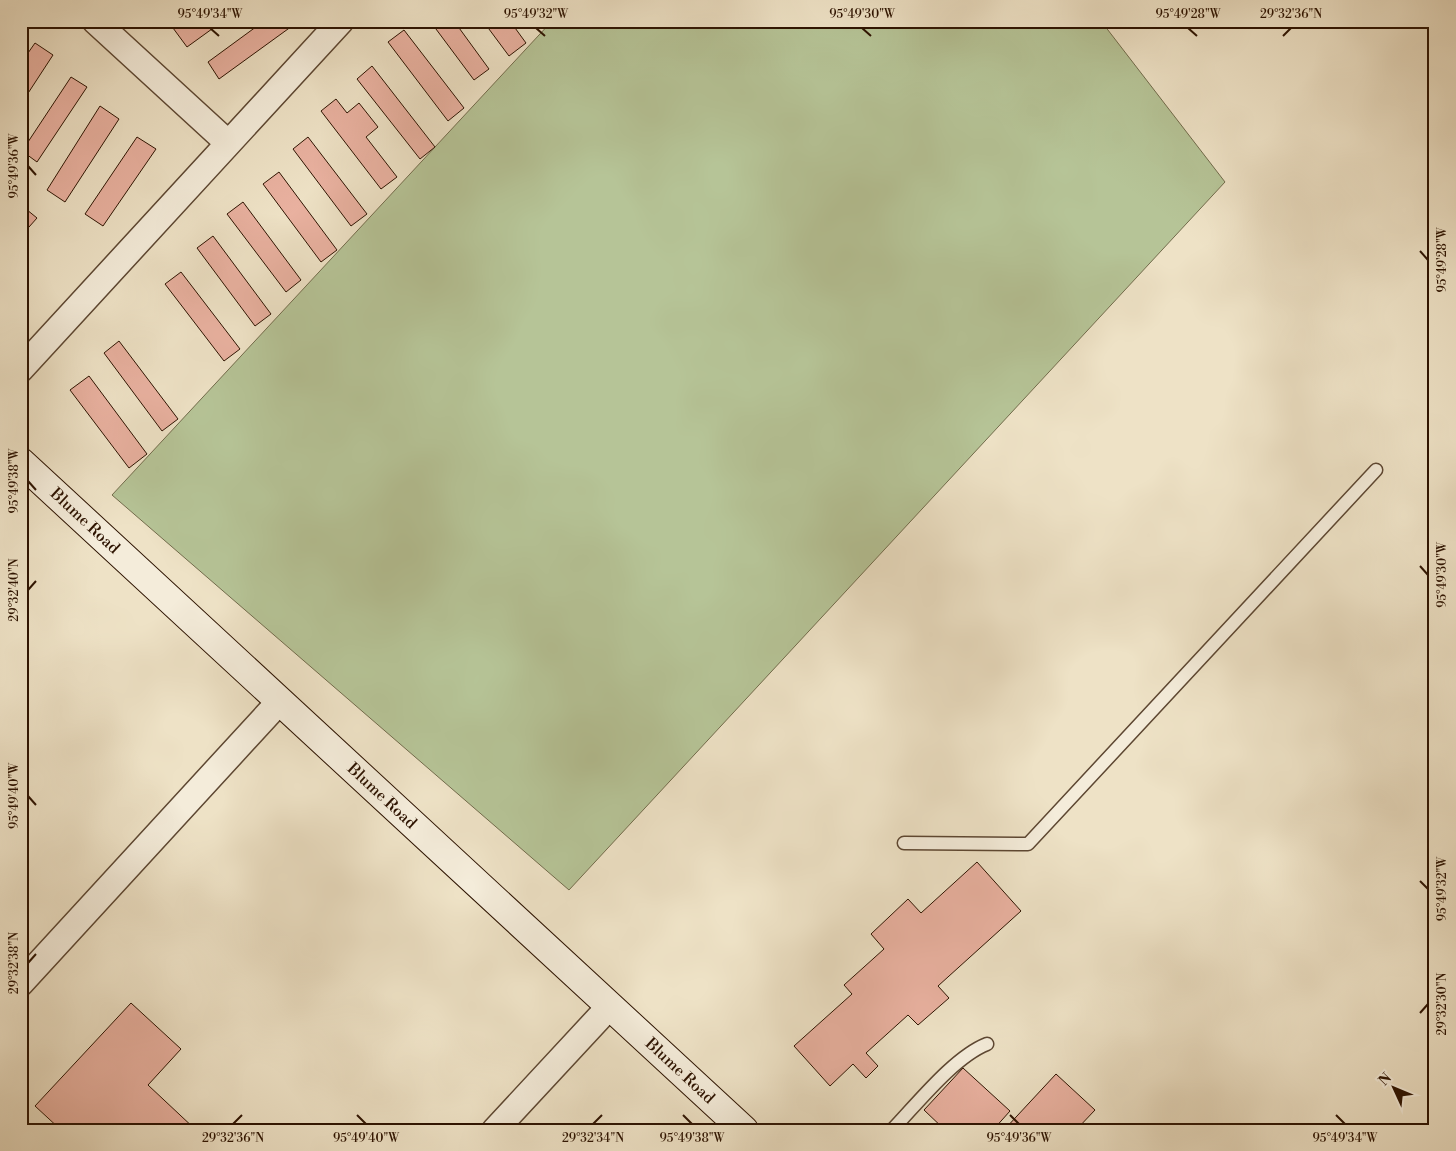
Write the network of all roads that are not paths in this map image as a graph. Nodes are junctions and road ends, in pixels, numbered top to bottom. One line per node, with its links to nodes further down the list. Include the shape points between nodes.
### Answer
1 (95, 21): 3 (street)
2 (341, 21): 3 (street)
3 (228, 143): 4 (street)
4 (21, 369)
5 (21, 462): 7 (street, Blume Road)
6 (1376, 470): 8 (lane, via 1028,844)
7 (280, 701): 9 (street); 10 (street, Blume Road)
8 (904, 843)
9 (21, 983)
10 (610, 1006): 12 (street); 13 (street, Blume Road)
11 (987, 1044): 14 (lane, via 962,1059)
12 (495, 1130)
13 (744, 1130)
14 (892, 1130)

